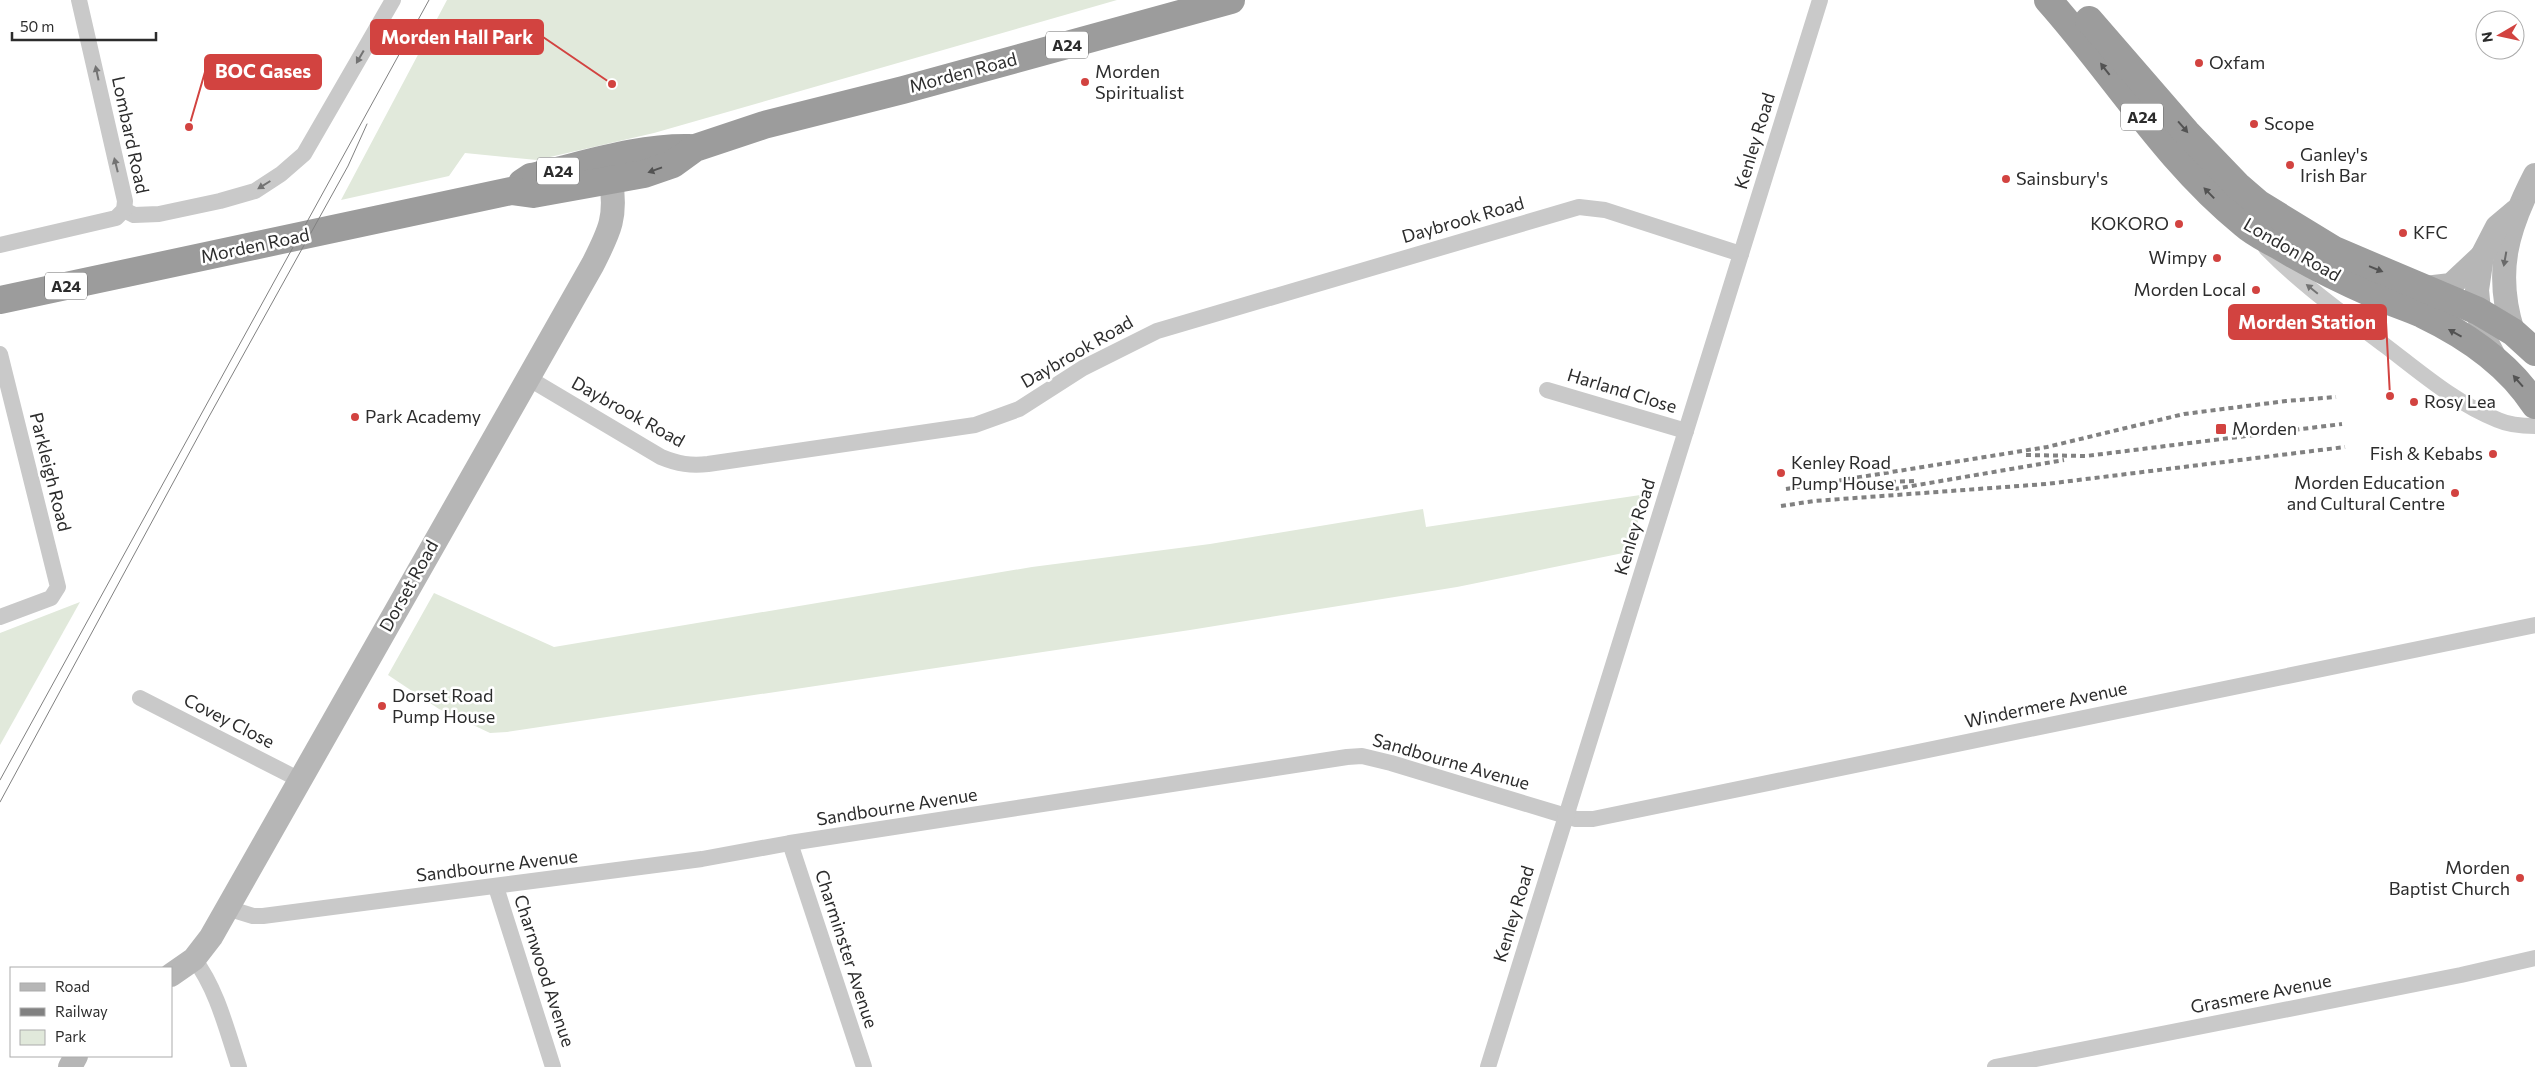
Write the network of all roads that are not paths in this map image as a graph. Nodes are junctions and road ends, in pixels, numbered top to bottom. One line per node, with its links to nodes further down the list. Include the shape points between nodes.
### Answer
1 (79, 0): 11 (street, Lombard Road, one-way to 1, via 125,201)
2 (393, 0): 11 (street, one-way to 11, via 304,154 281,174 255,190 220,201 151,214 134,215)
3 (1231, 0): 7 (highway, Morden Road / A24, via 764,125)
4 (1820, 0): 15 (street, Kenley Road)
5 (2048, 0): 13 (highway, London Road / A24, one-way to 5, via 2163,143)
6 (2073, 0): 17 (highway, London Road / A24, one-way to 17, via 2187,133 2259,204 2334,250)
7 (695, 148): 9 (highway, Morden Road / A24, one-way to 9, via 674,164); 10 (highway, Morden Road / A24, via 648,152 531,177)
8 (2535, 175): 12 (main road)
9 (610, 180): 10 (highway, Morden Road / A24, via 533,194); 24 (main road, Dorset Road, via 614,202 610,230)
10 (511, 191): 18 (highway, Morden Road / A24)
11 (124, 210): 14 (street, Lombard Road, via 116,218)
12 (2516, 212): 16 (main road, via 2497,227); 20 (main road, one-way to 20, via 2503,281 2506,312)
13 (2245, 226): 23 (highway, London Road / A24, one-way to 13, via 2422,314 2308,263); 27 (street, one-way to 13, via 2498,420 2464,402 2414,368 2284,266)
14 (0, 246)
15 (1741, 254): 24 (street, Daybrook Road, via 1605,210 1579,207 1157,330 1084,368 1019,409 992,420 692,466 662,457); 28 (street, Kenley Road)
16 (2482, 256): 17 (main road, via 2451,284); 19 (main road, via 2477,290)
17 (2426, 288): 19 (highway, London Road / A24)
18 (0, 300)
19 (2478, 311): 20 (highway, London Road / A24); 23 (main road, via 2481,331)
20 (2513, 332): 21 (highway, London Road / A24)
21 (2535, 352)
22 (0, 354): 29 (street, Parkleigh Road, via 58,587 51,598)
23 (2496, 360): 26 (highway, London Road / A24, one-way to 23, via 2511,373)
24 (528, 378): 32 (main road, Dorset Road)
25 (1547, 390): 28 (street, Harland Close)
26 (2535, 405)
27 (2535, 426)
28 (1686, 431): 33 (street, Kenley Road)
29 (0, 617)
30 (2535, 625): 33 (street, Windermere Avenue, via 1729,793 1593,819)
31 (140, 698): 32 (street, Covey Close)
32 (300, 780): 36 (main road, Dorset Road)
33 (1566, 816): 34 (street, Sandbourne Avenue, via 1362,756); 43 (street, Kenley Road)
34 (790, 843): 35 (street, Sandbourne Avenue, via 702,859); 42 (street, Charminster Avenue)
35 (496, 887): 36 (street, Sandbourne Avenue, via 263,916); 41 (street, Charnwood Avenue)
36 (227, 908): 38 (main road, Dorset Road)
37 (2535, 958): 44 (street, Grasmere Avenue)
38 (194, 959): 39 (main road, Dorset Road); 40 (street, via 216,1003)
39 (172, 974)
40 (238, 1067)
41 (553, 1067)
42 (864, 1067)
43 (1488, 1067)
44 (1995, 1067)

